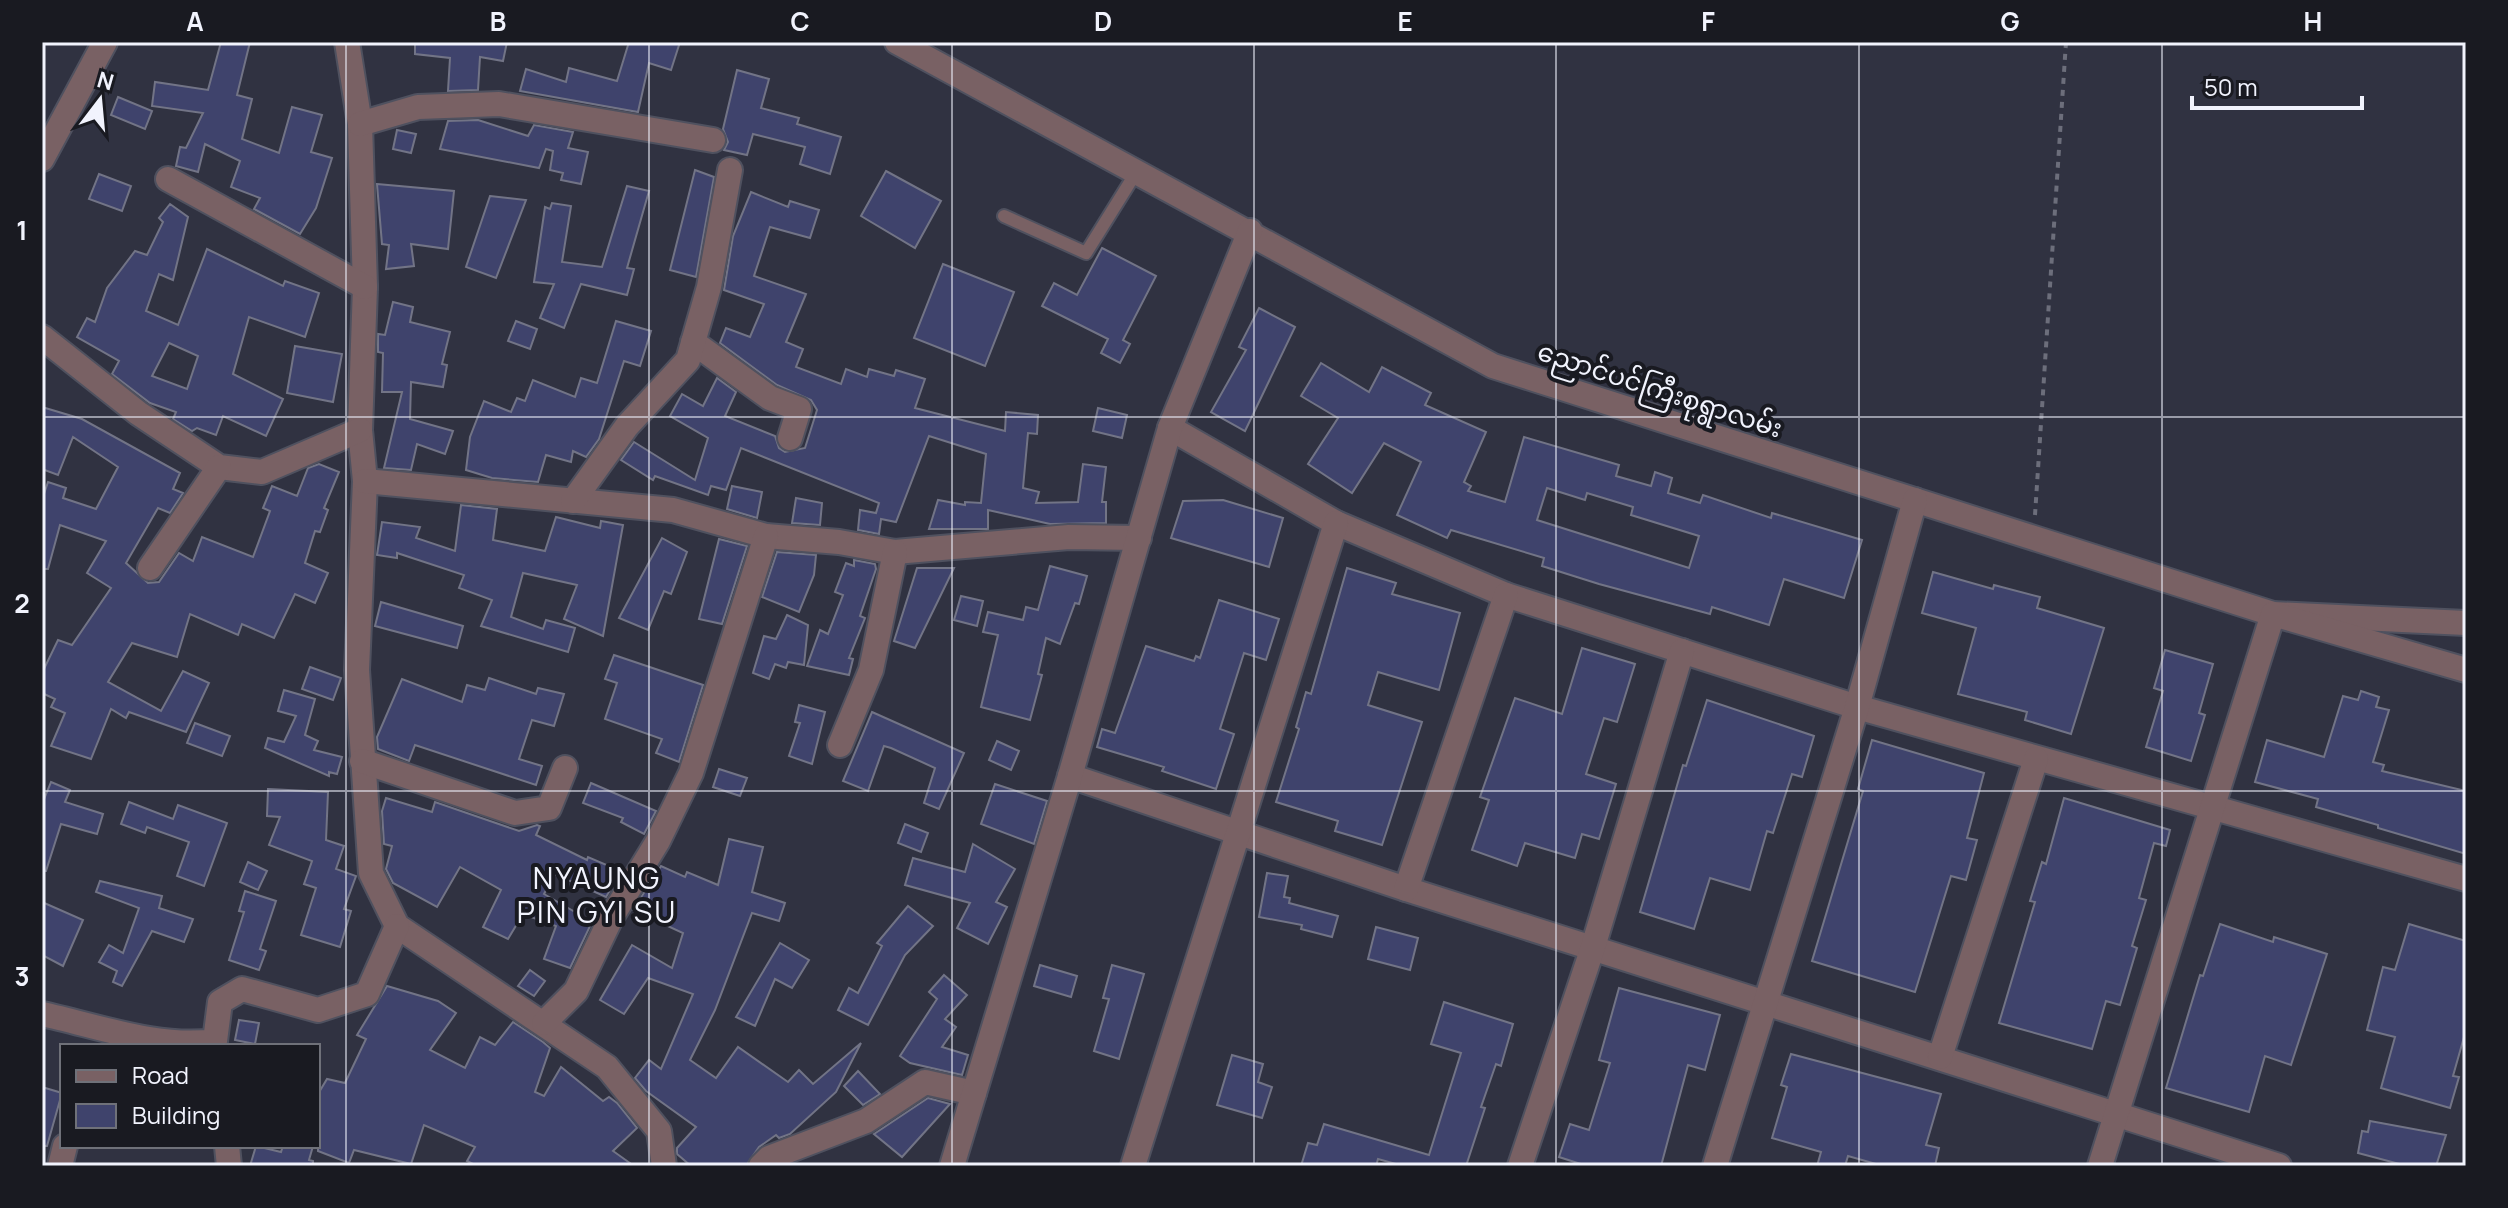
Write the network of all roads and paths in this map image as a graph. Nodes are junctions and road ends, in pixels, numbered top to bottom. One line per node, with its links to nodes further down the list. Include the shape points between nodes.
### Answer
1 (105, 42): 7 (street)
2 (347, 42): 5 (street)
3 (897, 42): 9 (street, ညောင်ပင်ကြီးစုရွာလမ်း)
4 (2066, 42): 25 (path)
5 (360, 124): 6 (street, via 418,107 499,104); 13 (street)
6 (713, 140)
7 (42, 159)
8 (730, 170): 14 (street, via 709,287)
9 (1137, 171): 11 (lane, via 1086,253); 12 (street, ညောင်ပင်ကြီးစုရွာလမ်း)
10 (168, 179): 13 (street)
11 (1004, 216)
12 (1250, 231): 16 (street); 21 (street, ညောင်ပင်ကြီးစုရွာလမ်း, via 1493,366)
13 (365, 287): 17 (street)
14 (693, 342): 18 (street, via 770,398 799,409); 22 (street, via 688,360 627,426)
15 (43, 346): 19 (street)
16 (1170, 428): 23 (street); 26 (street)
17 (360, 430): 19 (street, via 262,472); 20 (street)
18 (790, 438)
19 (219, 467): 28 (street)
20 (365, 481): 22 (street); 37 (street, via 357,670)
21 (1915, 500): 25 (street, ညောင်ပင်ကြီးစုရွာလမ်း); 34 (street)
22 (573, 501): 24 (street, via 673,510)
23 (1336, 523): 29 (street); 41 (street)
24 (766, 536): 27 (street); 48 (street, via 691,773 576,991)
25 (2033, 537): 30 (street, ညောင်ပင်ကြီးစုရွာလမ်း)
26 (1139, 538): 27 (street, via 1069,537); 39 (street)
27 (895, 552): 35 (street, via 871,670)
28 (150, 568)
29 (1506, 595): 32 (street); 43 (street)
30 (2273, 614): 31 (street, ညောင်ပင်ကြီးစုရွာလမ်း); 33 (street); 40 (street)
31 (2466, 623)
32 (1682, 651): 34 (street); 45 (street)
33 (2466, 670)
34 (1857, 707): 36 (street); 46 (street)
35 (840, 745)
36 (2036, 759): 40 (street); 51 (street)
37 (362, 761): 38 (street, via 515,813 549,808); 44 (street, via 371,873)
38 (565, 768)
39 (1070, 776): 41 (street); 52 (street)
40 (2212, 809): 42 (street); 53 (street)
41 (1238, 833): 43 (street); 57 (street)
42 (2466, 879)
43 (1406, 889): 45 (street)
44 (397, 926): 48 (street); 50 (street, via 367,994 318,1010 242,989 220,1002)
45 (1593, 947): 46 (street); 58 (street)
46 (1767, 1002): 51 (street); 59 (street)
47 (42, 1014): 49 (street)
48 (544, 1023): 54 (street, via 607,1067 659,1131)
49 (93, 1037): 50 (street)
50 (215, 1043)
51 (1940, 1057): 53 (street)
52 (974, 1093): 55 (street, via 925,1082 866,1121 769,1158); 56 (street)
53 (2117, 1112): 60 (street); 61 (street)
54 (664, 1166)
55 (761, 1166)
56 (952, 1166)
57 (1133, 1166)
58 (1520, 1166)
59 (1715, 1166)
60 (2100, 1166)
61 (2279, 1166)

